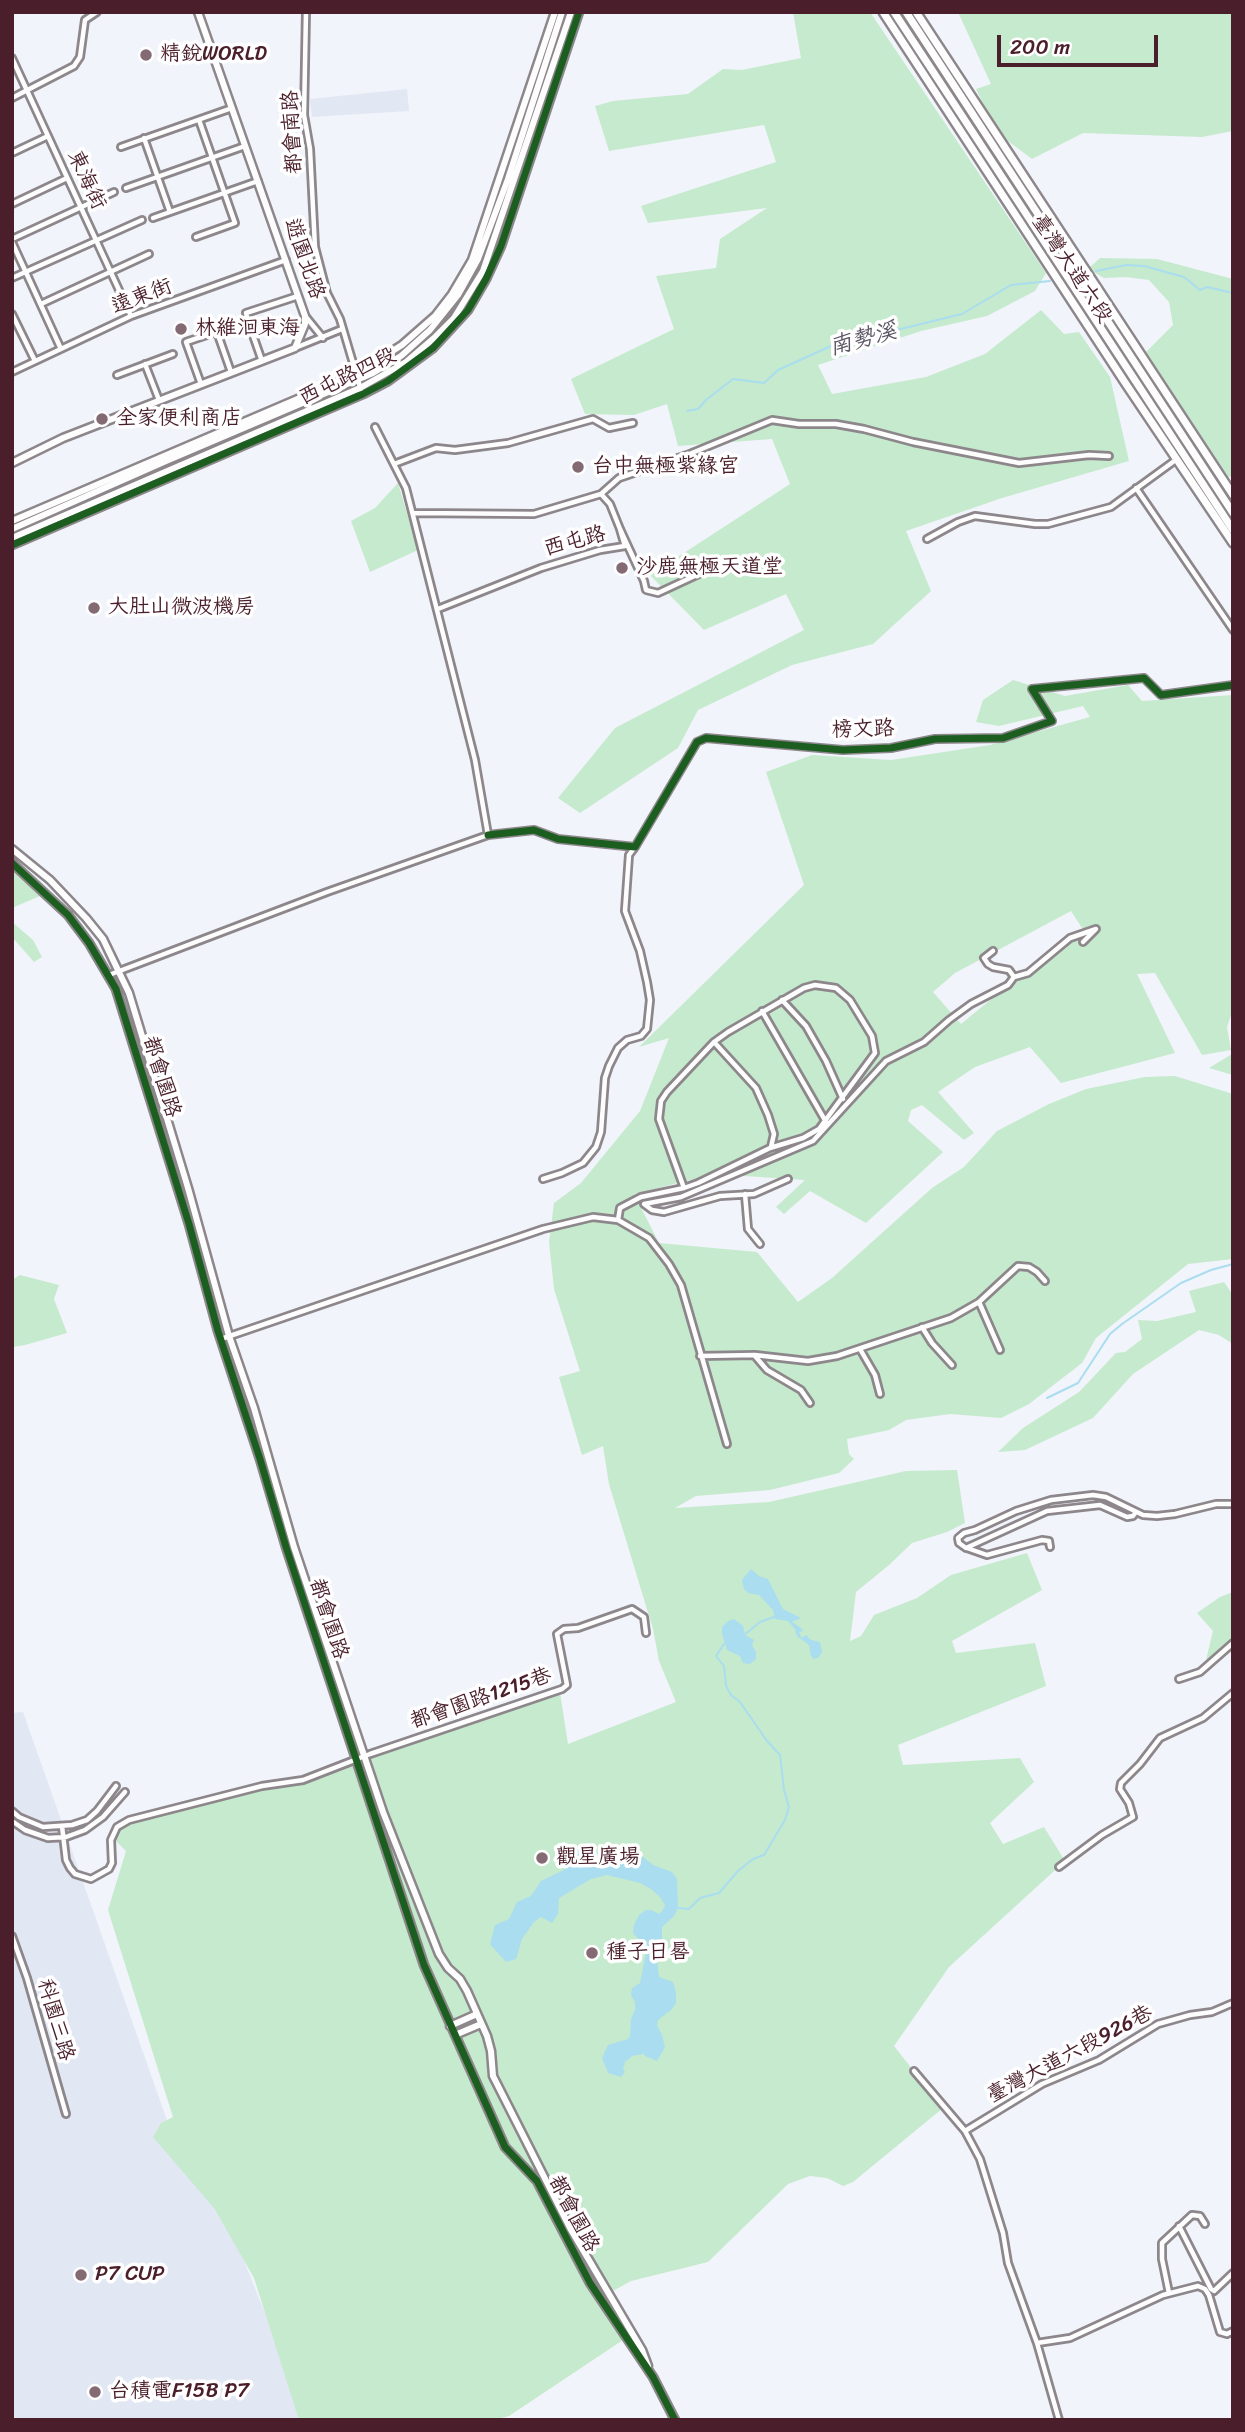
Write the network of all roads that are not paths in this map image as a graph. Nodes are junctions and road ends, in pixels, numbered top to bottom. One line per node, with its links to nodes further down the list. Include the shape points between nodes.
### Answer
1 (97, 12): 13 (street, via 85,20 78,62)
2 (198, 12): 15 (street, 遊園北路)
3 (306, 12): 48 (street, 都會南路, via 304,115 315,247)
4 (555, 12): 60 (street, 西屯路四段, via 463,278 414,336)
5 (562, 12): 60 (street, 西屯路四段, via 493,222 469,278 445,313 401,356)
6 (571, 12): 62 (street, 西屯路四段, via 483,271 454,318 434,338)
7 (579, 12): 62 (street, 西屯路四段, via 486,279 468,310 433,348 396,376)
8 (883, 12): 67 (main road, 臺灣大道六段)
9 (894, 12): 78 (main road, 臺灣大道六段)
10 (906, 12): 74 (main road, 臺灣大道六段)
11 (916, 12): 72 (main road, 臺灣大道六段)
12 (12, 58): 13 (street, 東海街)
13 (28, 90): 14 (street); 17 (street, 東海街)
14 (12, 98)
15 (233, 108): 16 (street); 19 (street, 遊園北路)
16 (199, 120): 18 (street); 22 (street)
17 (48, 136): 21 (street); 24 (street, 東海街)
18 (144, 138): 20 (street); 23 (street)
19 (246, 146): 22 (street); 25 (street, 遊園北路)
20 (121, 147)
21 (12, 153)
22 (212, 158): 23 (street); 28 (street)
23 (157, 177): 26 (street); 31 (street)
24 (67, 178): 29 (street); 30 (street, 東海街)
25 (259, 181): 28 (street); 38 (street, 遊園北路)
26 (125, 188)
27 (114, 192): 30 (street)
28 (224, 193): 31 (street); 34 (street, via 235,223)
29 (12, 204)
30 (81, 208): 35 (street); 36 (street, 東海街)
31 (170, 212): 32 (street)
32 (153, 218)
33 (142, 220): 36 (street)
34 (197, 237)
35 (12, 241): 40 (street)
36 (96, 241): 39 (street, 東海街); 40 (street)
37 (149, 254): 39 (street)
38 (287, 260): 42 (street, 遊園北路); 45 (street, 遠東街)
39 (110, 271): 43 (street); 45 (street, 東海街)
40 (26, 272): 41 (street); 43 (street)
41 (12, 278)
42 (298, 296): 46 (street, 遊園北路); 47 (street, via 246,313)
43 (41, 304): 52 (street)
44 (12, 314): 55 (street)
45 (131, 316): 52 (street, 遠東街)
46 (305, 316): 50 (street); 51 (street, 遊園北路)
47 (248, 321): 49 (street); 54 (street)
48 (342, 329): 50 (street); 60 (street, 都會南路)
49 (216, 331): 58 (street); 61 (street, via 186,342)
50 (323, 338): 51 (street)
51 (295, 348): 54 (street)
52 (61, 349): 55 (street, 遠東街)
53 (173, 354): 56 (street)
54 (262, 360): 58 (street)
55 (35, 362): 57 (street, 遠東街)
56 (145, 364): 59 (street); 63 (street)
57 (12, 372)
58 (232, 372): 61 (street)
59 (117, 375)
60 (357, 377): 62 (street, 都會南路); 75 (street, 西屯路四段); 77 (street, 西屯路四段)
61 (201, 384): 63 (street)
62 (362, 391): 79 (street, 西屯路四段); 82 (street, 西屯路四段)
63 (159, 400): 68 (street)
64 (633, 423): 69 (street, via 609,428 593,419 508,443 436,448)
65 (375, 427): 69 (street)
66 (1109, 456): 71 (street, via 1019,463 836,424 772,420 619,478)
67 (1177, 459): 70 (street); 81 (main road, 臺灣大道六段)
68 (12, 463)
69 (394, 464): 73 (street)
70 (1136, 488): 80 (street, via 1111,507 1048,524 975,516); 85 (street)
71 (601, 494): 73 (street, via 534,514); 76 (street)
72 (1233, 495)
73 (413, 513): 84 (street)
74 (1233, 513)
75 (12, 522)
76 (621, 529): 83 (street, 西屯路, via 646,590 658,593); 84 (street, 西屯路, via 625,546 541,568)
77 (12, 530)
78 (1233, 530)
79 (12, 538)
80 (927, 539)
81 (1233, 543)
82 (12, 545)
83 (701, 573)
84 (438, 609): 87 (street, via 475,760)
85 (1233, 630)
86 (1233, 685): 88 (street, 榜文路, via 1161,695 1144,678 1032,689 1052,721 1003,738 843,750 706,738 697,742)
87 (488, 835): 88 (street, via 534,830 558,839); 93 (street)
88 (635, 847): 103 (street, via 629,855 625,911 647,982 647,1029 618,1048 609,1066 596,1147 583,1163)
89 (12, 849): 93 (street, 都會園路, via 75,905 103,939)
90 (12, 863): 94 (street, 都會園路, via 68,915)
91 (1083, 942): 95 (street, via 1096,929 1070,938 1047,960)
92 (993, 951): 95 (street, via 984,958 988,964 1009,970)
93 (119, 970): 94 (street); 111 (street, 都會園路, via 139,1021)
94 (109, 975): 112 (street, 都會園路)
95 (1014, 977): 105 (street, via 1009,985 948,1020 924,1042 887,1061 813,1142 681,1197 644,1204 664,1212)
96 (782, 1000): 97 (street); 99 (street, via 806,1026); 99 (street, via 804,988 825,986 836,988 856,1009 872,1036 875,1054)
97 (762, 1012): 98 (street); 100 (street)
98 (714, 1042): 101 (street, via 756,1088 774,1134); 104 (street, via 661,1101 661,1130)
99 (843, 1099): 100 (street)
100 (826, 1122): 101 (street, via 803,1138)
101 (770, 1148): 104 (street)
102 (788, 1178): 105 (street)
103 (543, 1179)
104 (684, 1188): 106 (street, via 641,1197 620,1208)
105 (745, 1194): 107 (street, via 747,1229)
106 (618, 1220): 111 (street, via 593,1217 543,1229); 116 (street, via 649,1238 669,1264 681,1285)
107 (760, 1244)
108 (1045, 1281): 109 (street, via 1029,1267 1018,1266)
109 (979, 1303): 110 (street); 114 (street)
110 (922, 1327): 113 (street); 117 (street)
111 (229, 1336): 112 (street); 129 (street, 都會園路)
112 (221, 1339): 129 (street, 都會園路, via 290,1559)
113 (860, 1349): 115 (street, via 808,1361); 118 (street)
114 (1000, 1350)
115 (755, 1355): 116 (street); 119 (street)
116 (700, 1356): 120 (street)
117 (952, 1365)
118 (880, 1394)
119 (810, 1403)
120 (727, 1444)
121 (1233, 1504): 122 (street, via 1175,1514)
122 (1136, 1512): 124 (street, via 1126,1517 1100,1505 1047,1511); 124 (street, via 1106,1497 1041,1501 964,1533 958,1538)
123 (1050, 1547): 124 (street, via 1049,1541 1042,1540 987,1555)
124 (966, 1548)
125 (646, 1633): 129 (street, 都會園路1215巷, via 643,1617 632,1609 564,1629 557,1634 567,1685 562,1689)
126 (1233, 1643): 127 (street, via 1200,1672)
127 (1179, 1679)
128 (1233, 1693): 138 (street, via 1203,1718 1160,1738 1121,1783 1133,1817)
129 (364, 1756): 133 (street, 都會園路); 134 (street, 都會園路); 137 (street, via 303,1780 129,1820 117,1827 111,1840 108,1869 91,1879 70,1868)
130 (117, 1786): 136 (street, via 87,1820)
131 (125, 1792): 137 (street, via 103,1817)
132 (12, 1811): 136 (street, via 43,1827)
133 (383, 1812): 134 (street); 139 (street, 都會園路)
134 (375, 1815): 140 (street, 都會園路)
135 (12, 1821): 137 (street, via 48,1838)
136 (62, 1826): 137 (street)
137 (64, 1837)
138 (1059, 1867)
139 (424, 1918): 140 (street); 143 (street, 都會園路, via 442,1960 460,1979)
140 (410, 1923): 145 (street, 都會園路)
141 (12, 1936): 148 (street, 科園三路)
142 (1233, 2003): 149 (street, 臺灣大道六段926巷, via 1158,2024 1099,2060 1042,2084)
143 (477, 2014): 144 (street, 都會園路); 145 (street)
144 (481, 2024): 146 (street); 150 (street, 都會園路, via 491,2050 493,2076)
145 (450, 2026): 146 (street, 都會園路)
146 (455, 2035): 150 (street, 都會園路, via 505,2147 537,2181)
147 (914, 2071): 149 (street)
148 (66, 2114)
149 (965, 2131): 156 (street, via 980,2160 1010,2272)
150 (559, 2215): 157 (street, 都會園路, via 642,2350)
151 (1205, 2224): 152 (street, via 1200,2216 1192,2215)
152 (1179, 2225): 153 (street, via 1211,2289); 154 (street, via 1162,2243)
153 (1233, 2273)
154 (1169, 2293): 155 (street, via 1198,2286 1205,2289 1220,2332); 156 (street, via 1070,2338)
155 (1233, 2331)
156 (1037, 2343): 158 (street)
157 (675, 2420)
158 (1059, 2420)

